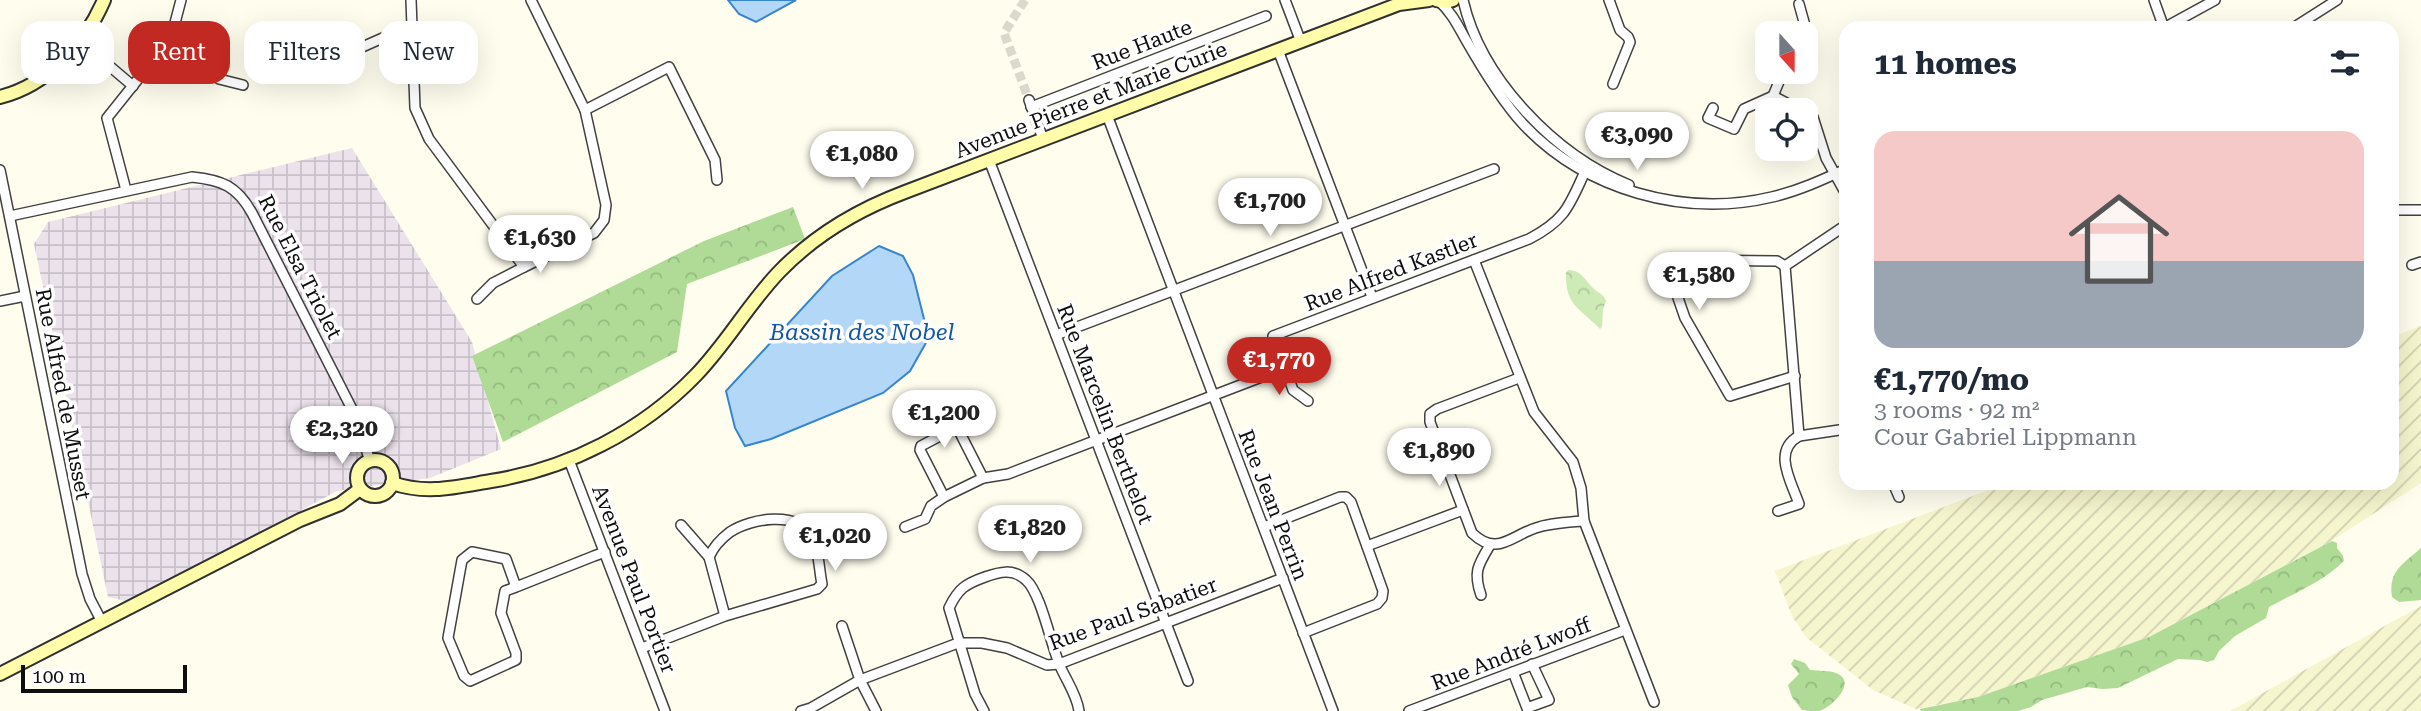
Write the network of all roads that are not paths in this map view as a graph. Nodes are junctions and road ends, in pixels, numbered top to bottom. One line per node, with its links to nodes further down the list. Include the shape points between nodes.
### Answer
1 (104, 0): 15 (street)
2 (181, 0): 16 (street)
3 (411, 0): 17 (street)
4 (531, 0): 36 (street)
5 (1285, 0): 22 (street)
6 (1439, 0): 12 (street, Avenue Pierre et Marie Curie); 41 (street, via 1523,124 1566,161)
7 (1463, 0): 41 (street, via 1476,36 1509,91 1549,136)
8 (1609, 0): 26 (street, via 1620,30 1630,41)
9 (2154, 0): 19 (street)
10 (2215, 0): 20 (street)
11 (2337, 0): 21 (street)
12 (1401, 2): 22 (street, Avenue Pierre et Marie Curie)
13 (1800, 4): 18 (street)
14 (1266, 16): 39 (street, Rue Haute, via 1030,104)
15 (92, 21)
16 (175, 21)
17 (412, 21)
18 (1804, 21)
19 (2162, 21)
20 (2177, 21)
21 (2304, 21)
22 (1301, 42): 23 (street, Avenue Pierre et Marie Curie)
23 (1278, 50): 37 (street, Avenue Pierre et Marie Curie); 52 (street)
24 (114, 70): 31 (street)
25 (230, 82): 30 (street)
26 (1613, 83)
27 (31, 84): 34 (street)
28 (414, 84): 55 (street, via 415,108 429,139)
29 (1778, 84): 32 (street)
30 (243, 85)
31 (133, 86): 48 (street, via 107,118)
32 (1773, 96): 33 (street); 35 (street, via 1744,109 1734,129 1708,118)
33 (1777, 98)
34 (0, 100)
35 (1713, 108)
36 (586, 110): 46 (street, via 669,67 715,160); 55 (street, via 606,205 604,220 594,233)
37 (1107, 115): 39 (street, Avenue Pierre et Marie Curie); 57 (street, Rue Jean Perrin)
38 (1818, 131): 45 (street)
39 (1043, 139): 40 (street, Avenue Pierre et Marie Curie)
40 (989, 160): 62 (street, Rue Marcelin Berthelot); 71 (street, Avenue Pierre et Marie Curie, via 878,202 829,229 779,273 684,387 629,429)
41 (1586, 168): 45 (street, via 1676,201 1712,203 1758,200); 54 (street, Rue Alfred Kastler, via 1563,216 1548,229)
42 (1494, 169): 52 (street)
43 (0, 170): 51 (street, Rue Alfred de Musset)
44 (1839, 172): 45 (street)
45 (1834, 174): 47 (street)
46 (717, 180)
47 (1839, 182)
48 (126, 190): 51 (street, Rue Elsa Triolet); 72 (street, Rue Elsa Triolet, via 192,177 223,183 243,197 354,413)
49 (2399, 210): 50 (street)
50 (2421, 210)
51 (10, 216): 58 (street, Rue Alfred de Musset)
52 (1344, 226): 57 (street); 59 (street)
53 (1839, 230): 56 (street)
54 (1474, 260): 59 (street, Rue Alfred Kastler); 65 (street)
55 (524, 267): 60 (street, via 493,283)
56 (1785, 267): 64 (street); 64 (street, via 1777,261 1678,260 1669,272 1685,318 1730,396)
57 (1174, 290): 62 (street); 66 (street, Rue Jean Perrin)
58 (25, 296): 61 (street); 93 (street, Rue Alfred de Musset, via 82,574)
59 (1371, 298): 63 (street, Rue Alfred Kastler, via 1273,336)
60 (477, 299)
61 (0, 301)
62 (1056, 335): 70 (street, Rue Marcelin Berthelot)
63 (1284, 368): 66 (street); 67 (street, via 1293,390)
64 (1795, 376): 69 (street)
65 (1519, 378): 79 (street, via 1430,414); 81 (street, via 1534,412 1573,462)
66 (1213, 395): 70 (street); 84 (street, Rue Jean Perrin)
67 (1308, 401)
68 (1839, 430): 69 (street)
69 (1799, 436): 80 (street, via 1790,440 1784,460 1799,504)
70 (1096, 440): 73 (street, via 1008,474); 94 (street, Rue Marcelin Berthelot)
71 (569, 460): 74 (street, Avenue Pierre et Marie Curie, via 520,475 440,489 414,490); 87 (street, Avenue Paul Portier)
72 (370, 461): 74 (street, via 387,466); 75 (street, via 358,472)
73 (983, 478): 77 (street); 77 (street, via 959,431 953,429 920,446)
74 (392, 483): 75 (street, via 381,495)
75 (360, 489): 93 (street, via 340,504)
76 (1896, 490): 78 (street)
77 (944, 497): 83 (street, via 931,506 925,519)
78 (1899, 497)
79 (1462, 510): 85 (street, via 1472,533); 86 (street)
80 (1778, 511)
81 (1584, 521): 85 (street, via 1537,527); 96 (street)
82 (681, 525): 88 (street)
83 (905, 527)
84 (1264, 527): 86 (street, via 1346,497); 89 (street, Rue Jean Perrin)
85 (1490, 545): 91 (street, via 1479,562 1476,579)
86 (1367, 546): 97 (street, via 1382,598)
87 (605, 552): 90 (street); 99 (street, Avenue Paul Portier)
88 (710, 561): 92 (street); 92 (street, via 713,550 731,531 754,523 787,519 800,523 813,541 821,584 817,589)
89 (1283, 578): 94 (street, Rue Paul Sabatier); 97 (street, Rue Jean Perrin)
90 (516, 587): 90 (street, via 506,559 472,552 462,561 449,638 470,681 516,660 501,613 505,591)
91 (1481, 595)
92 (725, 616): 99 (street)
93 (102, 622): 103 (street)
94 (1165, 622): 100 (street, Rue Paul Sabatier); 105 (street, Rue Marcelin Berthelot)
95 (842, 626): 104 (street)
96 (1625, 630): 101 (street, Rue André Lwoff); 106 (street)
97 (1304, 633): 113 (street, Rue Jean Perrin)
98 (958, 643): 100 (street, Rue Paul Sabatier, via 1007,648 1047,665); 100 (street, via 949,608 957,592 973,581 1014,573 1027,580 1035,593); 104 (street, Rue Paul Sabatier); 111 (street)
99 (642, 648): 108 (street, Avenue Paul Portier)
100 (1059, 664): 112 (street)
101 (1532, 664): 102 (street, Rue André Lwoff); 107 (street, via 1549,700)
102 (1513, 672): 107 (street, via 1527,708); 114 (street, Rue André Lwoff)
103 (0, 674)
104 (860, 680): 109 (street, Rue Paul Sabatier); 110 (street)
105 (1188, 681)
106 (1654, 702)
107 (1537, 708)
108 (665, 711)
109 (802, 711)
110 (876, 711)
111 (984, 711)
112 (1079, 711)
113 (1333, 711)
114 (1409, 711)

